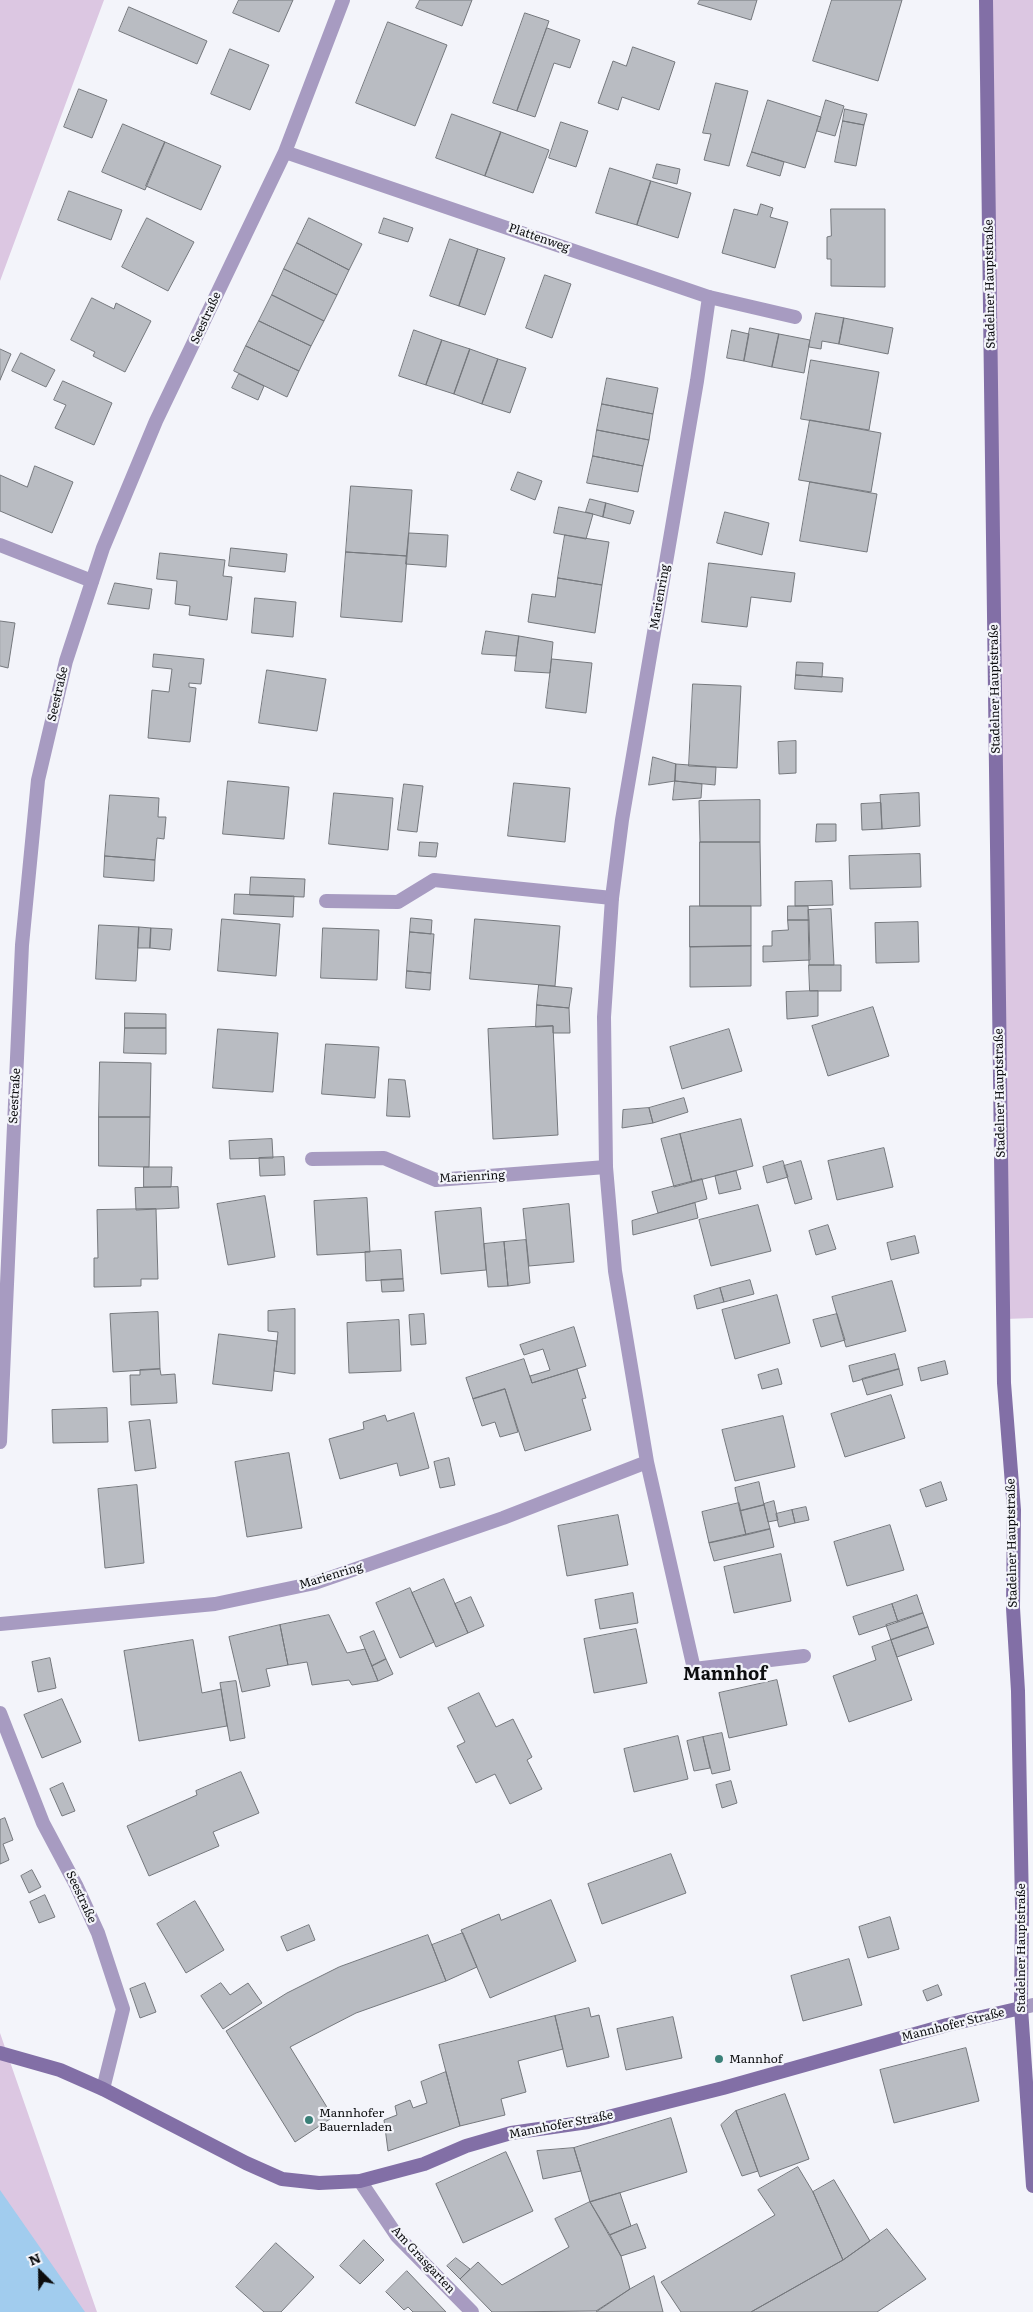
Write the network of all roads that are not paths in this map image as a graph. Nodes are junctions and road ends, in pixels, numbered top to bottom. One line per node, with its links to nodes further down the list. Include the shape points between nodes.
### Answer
1 (343, 0): 3 (street, Seestraße)
2 (986, 0): 17 (main road, Stadelner Hauptstraße, via 1004,1383 1014,1510 1013,1608)
3 (285, 152): 4 (street, Plattenweg); 7 (street, Seestraße, via 156,421)
4 (709, 297): 5 (street, Plattenweg); 8 (street, Marienring, via 622,820)
5 (794, 316)
6 (0, 545): 7 (street)
7 (92, 582): 12 (street, Seestraße, via 66,660 38,780 22,945)
8 (612, 898): 9 (street, via 434,880 398,902); 11 (street, Marienring, via 604,1017)
9 (326, 901)
10 (312, 1159): 11 (street, Marienring, via 384,1158 436,1180)
11 (606, 1167): 13 (street, Marienring, via 615,1271)
12 (0, 1442)
13 (647, 1462): 14 (street, Marienring, via 503,1518 315,1583 215,1604); 15 (street, Marienring, via 694,1668)
14 (0, 1624)
15 (804, 1656)
16 (0, 1714): 19 (street, Seestraße, via 43,1823 98,1933 123,2009)
17 (1027, 2006): 20 (main road, Mannhofer Straße, via 588,2122 511,2133 466,2146 424,2164); 21 (main road, Stadelner Hauptstraße)
18 (0, 2053): 19 (main road, Mannhofer Straße, via 60,2070)
19 (103, 2089): 20 (main road, Mannhofer Straße, via 282,2179 319,2183)
20 (360, 2181): 22 (street, Am Grasgarten, via 397,2236)
21 (1033, 2186)
22 (472, 2312)

